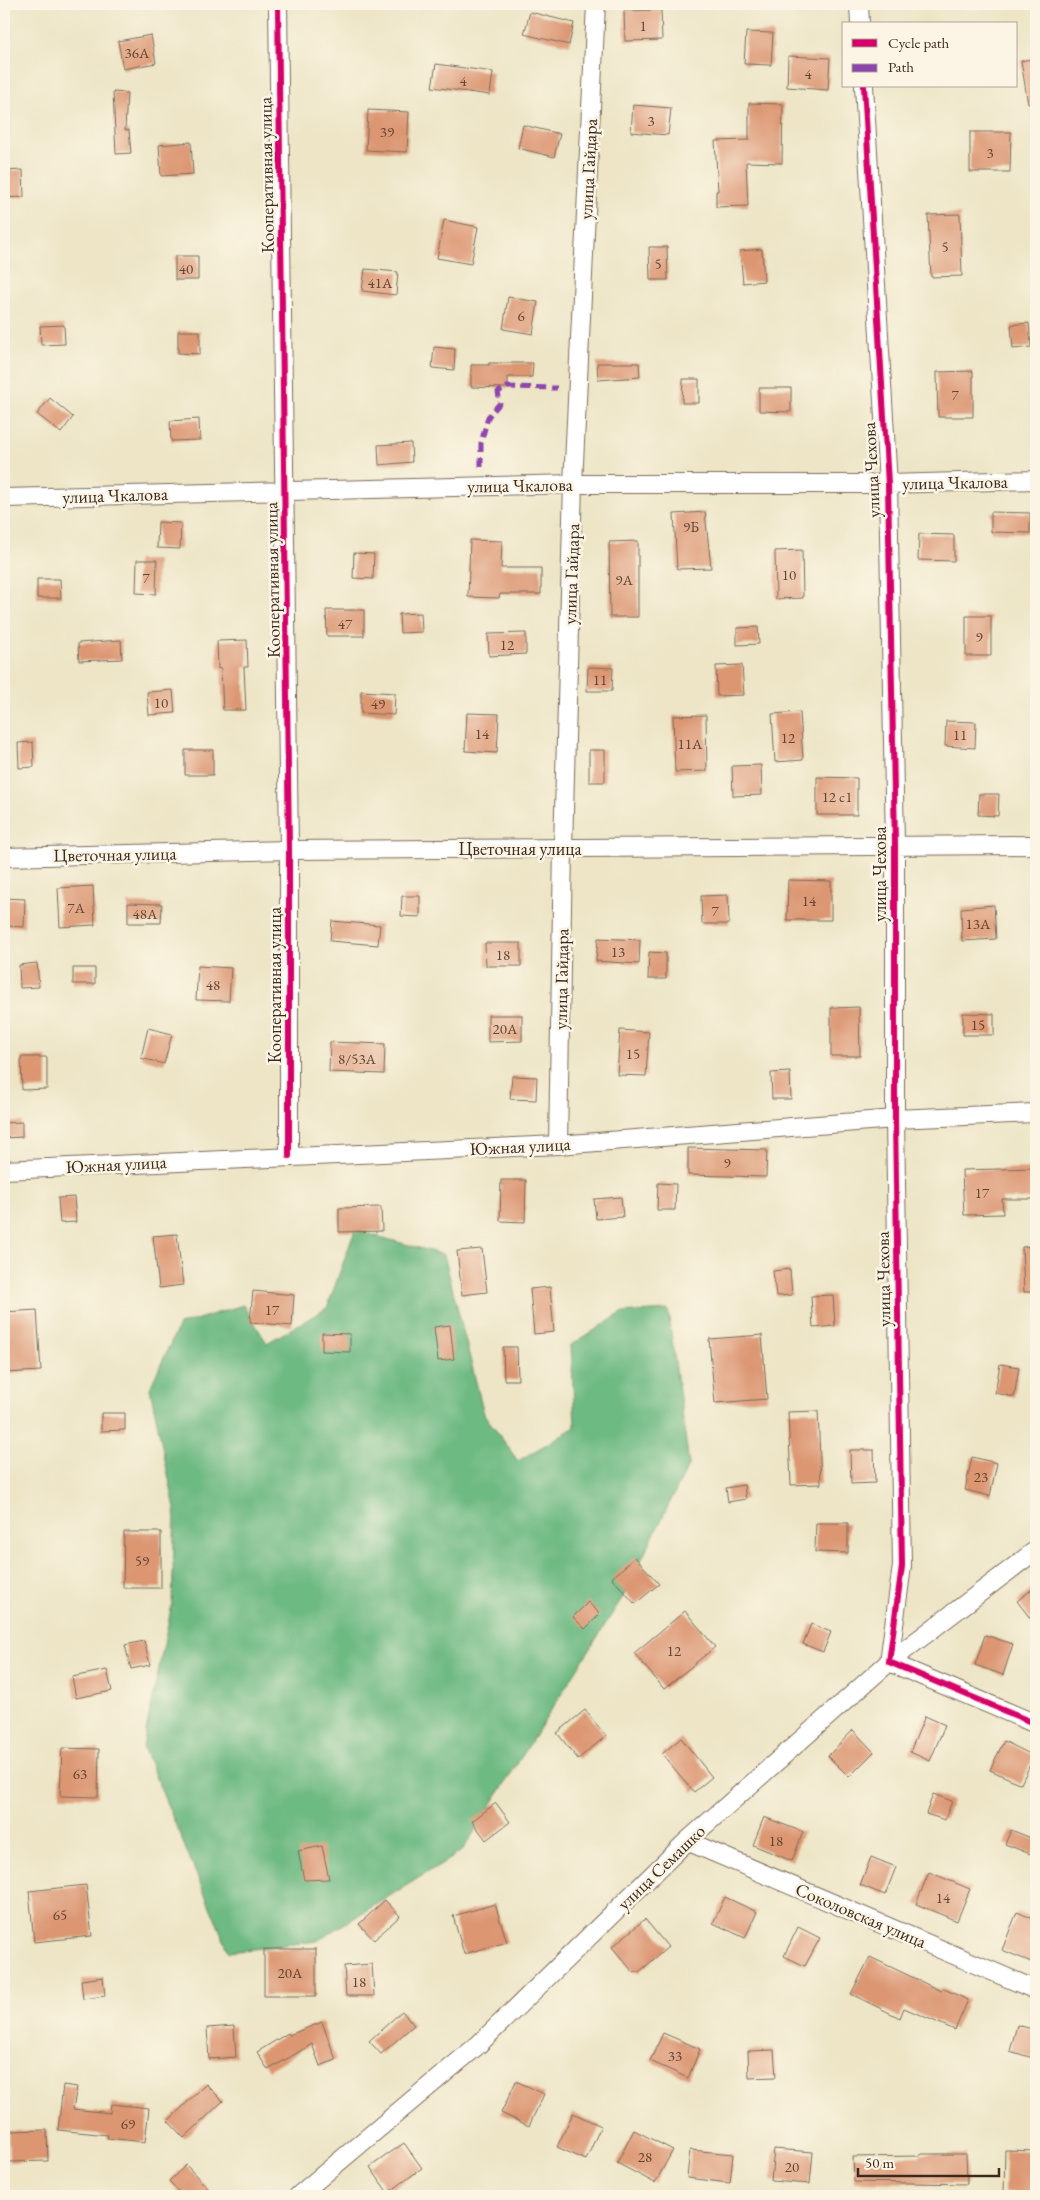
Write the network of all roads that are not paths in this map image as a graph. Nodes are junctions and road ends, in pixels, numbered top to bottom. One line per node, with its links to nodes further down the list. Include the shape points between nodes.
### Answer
1 (278, 4): 9 (street, Кооперативная улица)
2 (596, 4): 7 (street, улица Гайдара)
3 (858, 4): 4 (street)
4 (860, 22)
5 (864, 88): 8 (street, улица Чехова)
6 (1036, 480): 8 (street, улица Чкалова)
7 (573, 484): 8 (street, улица Чкалова); 9 (street, улица Чкалова); 13 (street, улица Гайдара)
8 (888, 484): 12 (street, улица Чехова)
9 (286, 490): 10 (street, улица Чкалова); 14 (street, Кооперативная улица)
10 (4, 498)
11 (1036, 845): 12 (street, Цветочная улица)
12 (894, 846): 13 (street, Цветочная улица); 17 (street, улица Чехова)
13 (563, 848): 14 (street, Цветочная улица); 18 (street, улица Гайдара)
14 (289, 850): 15 (street, Цветочная улица); 19 (street, Кооперативная улица)
15 (4, 857)
16 (1036, 1114): 17 (street, Южная улица)
17 (895, 1119): 18 (street, Южная улица); 22 (street, улица Чехова, via 902,1566)
18 (558, 1145): 19 (street, Южная улица)
19 (289, 1156): 20 (street, Южная улица)
20 (4, 1170)
21 (1036, 1550): 22 (street, улица Семашко)
22 (889, 1662): 23 (street); 24 (street, улица Семашко)
23 (1036, 1724)
24 (687, 1841): 25 (street, Соколовская улица); 26 (street, улица Семашко, via 478,2045)
25 (1036, 1990)
26 (298, 2196)

